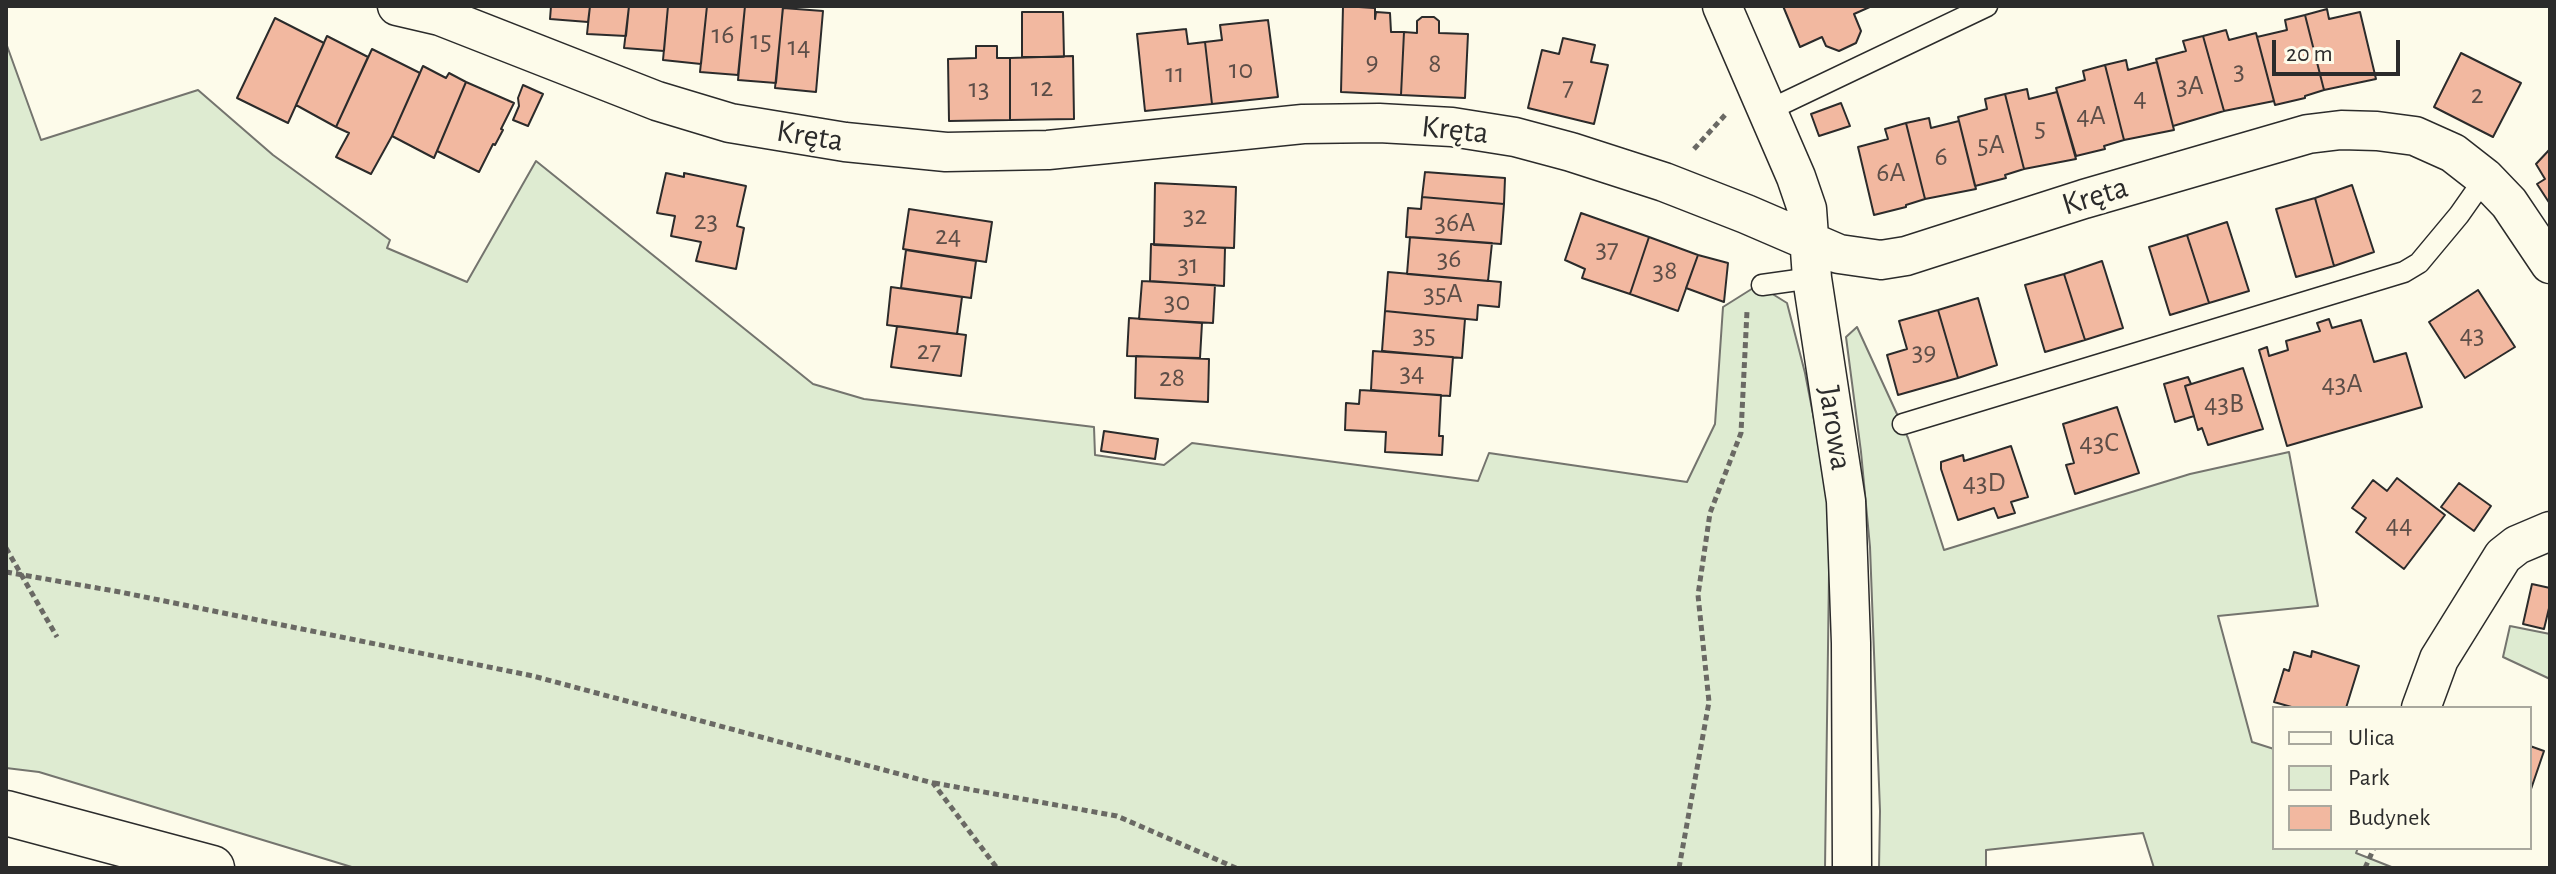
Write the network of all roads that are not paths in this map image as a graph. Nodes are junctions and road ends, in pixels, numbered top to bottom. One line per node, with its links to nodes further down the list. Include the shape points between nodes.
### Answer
1 (397, 6): 6 (street, Kręta, via 440,16 657,101 730,123 845,142 946,152 1048,150 1303,124 1379,123 1515,137 1664,182)
2 (1722, 6): 4 (street, Jarowa)
3 (1987, 6): 4 (lane)
4 (1767, 111): 6 (street, Jarowa, via 1807,209)
5 (2485, 178): 6 (street, Kręta, via 2453,153 2415,136 2341,130 2308,134 1906,256 1881,260 1839,254); 7 (street, Kręta, via 2509,203); 9 (lane, via 2419,263 2404,272)
6 (1811, 259): 8 (lane); 14 (street, Jarowa, via 1846,501)
7 (2550, 264)
8 (1762, 285)
9 (1903, 424)
10 (2550, 531): 11 (street, via 2503,556 2439,659)
11 (2422, 706)
12 (6, 813): 13 (street)
13 (212, 868)
14 (1852, 868)

